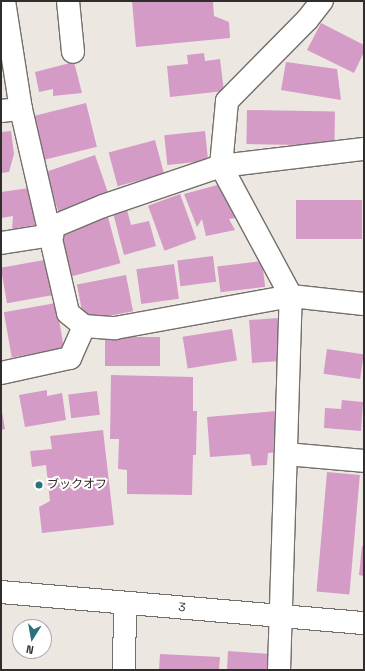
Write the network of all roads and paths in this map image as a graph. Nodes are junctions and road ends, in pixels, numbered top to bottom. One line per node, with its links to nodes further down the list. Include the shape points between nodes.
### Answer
1 (4, 1): 5 (street)
2 (68, 1): 4 (street)
3 (322, 1): 7 (street, via 307,20 227,101)
4 (73, 52)
5 (11, 110): 8 (street)
6 (364, 149): 7 (street)
7 (221, 166): 8 (street, via 103,206); 10 (street)
8 (51, 231): 9 (street); 12 (street, via 68,313)
9 (1, 243)
10 (291, 296): 11 (street); 12 (street, via 115,328); 14 (street)
11 (364, 304)
12 (84, 326): 13 (street, via 70,358)
13 (1, 374)
14 (286, 454): 15 (street); 18 (street)
15 (364, 461)
16 (1, 592): 17 (street, 3)
17 (125, 603): 18 (street, 3); 20 (street)
18 (281, 616): 19 (street, 3); 21 (street)
19 (364, 623)
20 (124, 670)
21 (279, 670)

